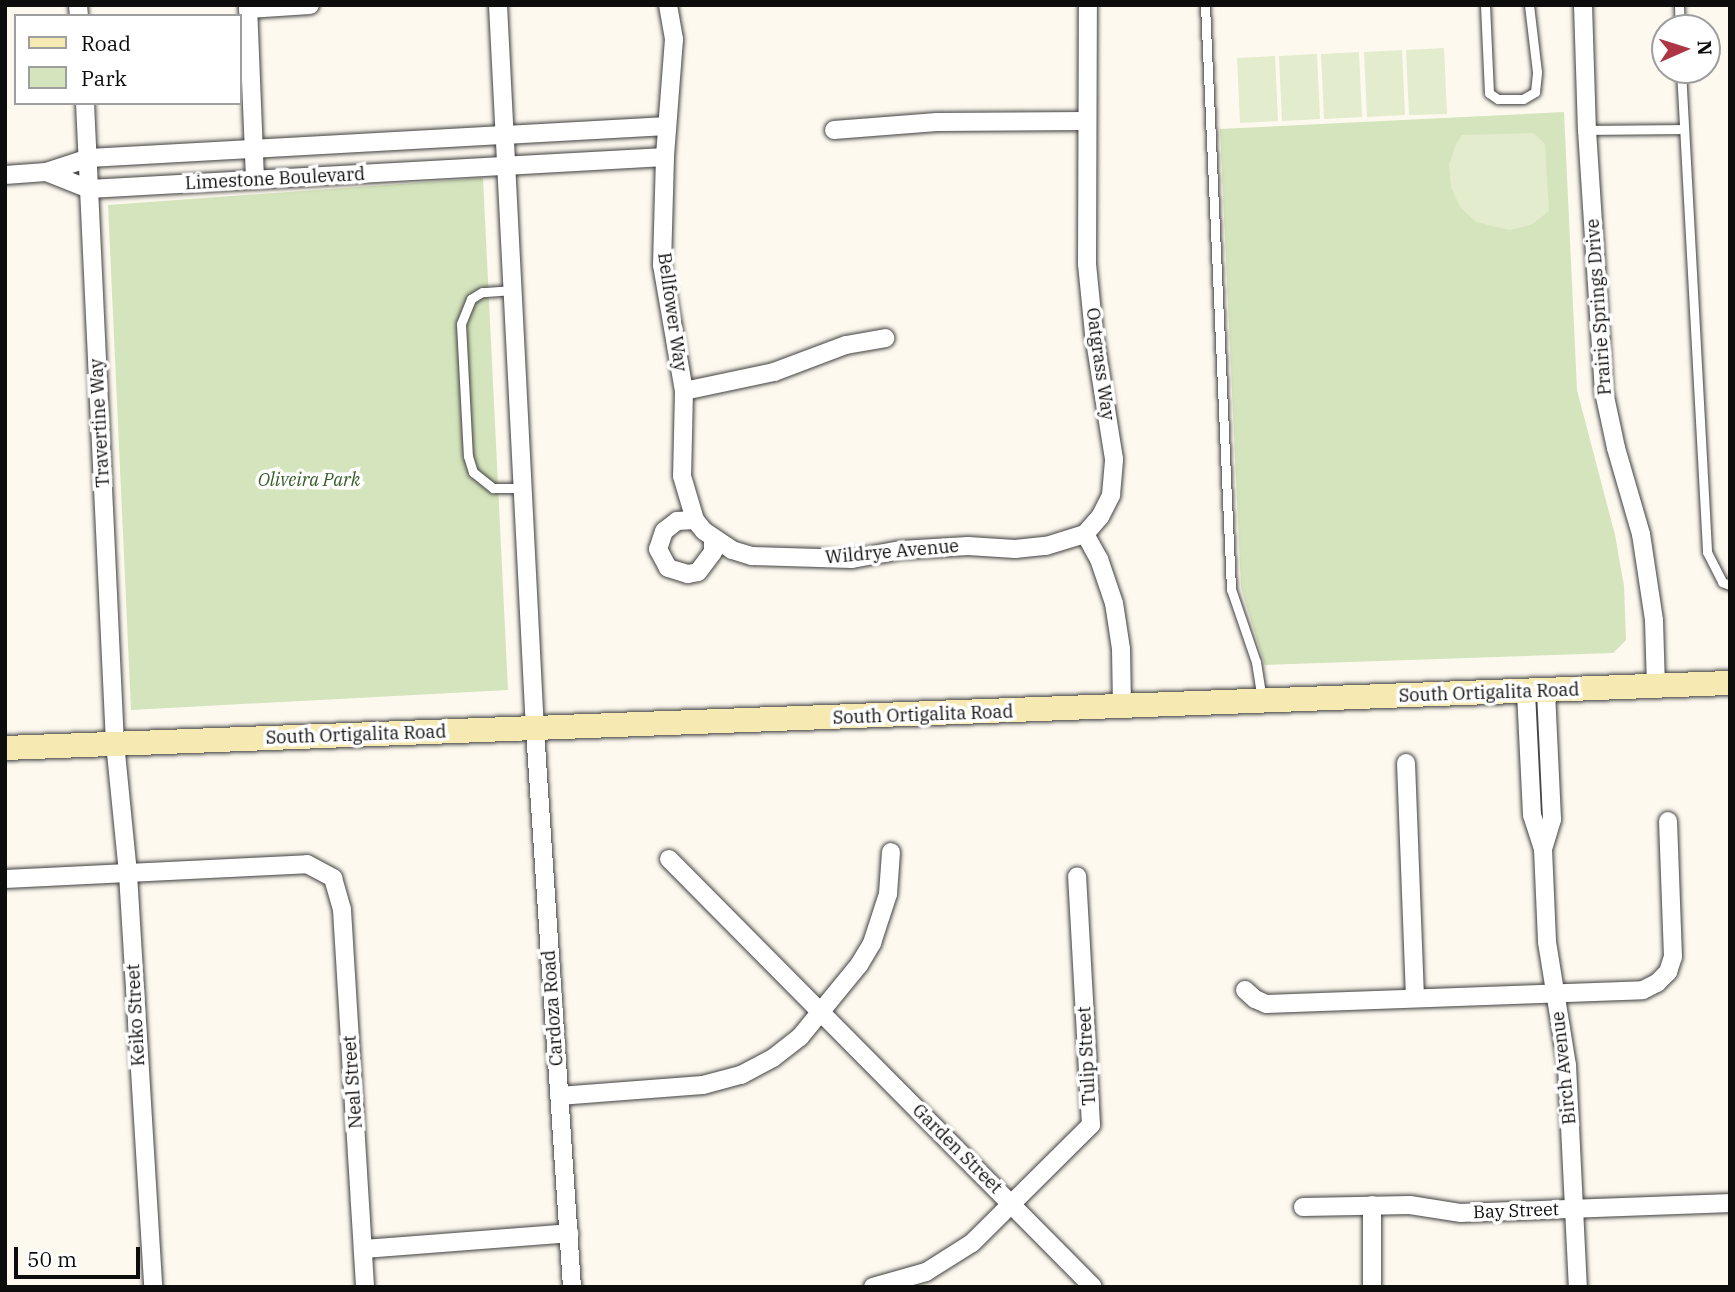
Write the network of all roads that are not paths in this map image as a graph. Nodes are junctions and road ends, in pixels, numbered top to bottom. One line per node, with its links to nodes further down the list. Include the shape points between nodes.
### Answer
1 (310, 5): 9 (street)
2 (498, 5): 17 (street, Cardoza Road)
3 (668, 5): 13 (street, Bellfower Way, via 674,39)
4 (1088, 5): 12 (street, Oatgrass Way)
5 (1205, 5): 36 (lane, via 1231,589 1256,662)
6 (1485, 5): 7 (lane, via 1489,93 1498,99 1522,99 1535,92)
7 (1529, 5)
8 (1583, 5): 16 (street, Prairie Springs Drive)
9 (248, 7): 18 (street)
10 (1682, 84): 14 (lane)
11 (85, 105): 20 (street, Travertine Way)
12 (1086, 121): 15 (street, via 937,122); 31 (street, Oatgrass Way, via 1087,264 1114,468 1111,495)
13 (667, 126): 17 (street, Limestone Boulevard); 19 (street, Bellfower Way)
14 (1684, 129): 16 (lane); 32 (lane, via 1707,552 1722,582)
15 (834, 130)
16 (1587, 130): 34 (street, Prairie Springs Drive, via 1604,392 1642,534)
17 (506, 137): 18 (street, Limestone Boulevard); 21 (street, Cardoza Road)
18 (255, 149): 20 (street, Limestone Boulevard); 24 (street)
19 (665, 157): 21 (street, Limestone Boulevard); 28 (street, Bellfower Way, via 662,265)
20 (89, 158): 22 (street, Limestone Boulevard); 25 (street, Travertine Way)
21 (506, 166): 24 (street, Limestone Boulevard); 26 (street, Cardoza Road)
22 (46, 172): 23 (street, Limestone Boulevard); 25 (street, Limestone Boulevard)
23 (5, 175)
24 (255, 180): 25 (street, Limestone Boulevard)
25 (89, 189): 39 (street, Travertine Way)
26 (513, 290): 29 (street, Cardoza Road); 29 (lane, via 482,292 471,299 461,324 468,456 473,472 493,488)
27 (885, 338): 28 (street, via 846,345 774,372)
28 (684, 391): 30 (street, Bellfower Way, via 682,476)
29 (523, 488): 38 (street, Cardoza Road)
30 (704, 530): 31 (street, Wildrye Avenue, via 752,556 852,559 968,546 1015,550)
31 (1085, 534): 37 (street, via 1114,603)
32 (1730, 585)
33 (1730, 683): 34 (street, South Ortigalita Road)
34 (1657, 686): 35 (street, South Ortigalita Road)
35 (1536, 692): 36 (street, South Ortigalita Road); 49 (street, Birch Avenue, via 1532,815 1543,849 1547,942)
36 (1263, 702): 37 (street, South Ortigalita Road)
37 (1122, 707): 38 (street, South Ortigalita Road)
38 (535, 730): 39 (street, South Ortigalita Road); 52 (street, Cardoza Road)
39 (115, 743): 40 (street, South Ortigalita Road); 45 (street, Keiko Street)
40 (5, 748)
41 (1406, 763): 50 (street)
42 (1668, 821): 49 (street, via 1673,957 1662,977 1643,989)
43 (891, 852): 51 (street, via 888,894 872,943)
44 (669, 859): 51 (street, Garden Street)
45 (128, 874): 47 (street); 59 (street, Neal Street, via 307,864 333,878 342,910); 60 (street, Keiko Street)
46 (1077, 876): 54 (street, Tulip Street, via 1091,1125)
47 (5, 879)
48 (1245, 990): 50 (street, via 1266,1004)
49 (1555, 993): 50 (street); 57 (street, Birch Avenue, via 1567,1065)
50 (1415, 998)
51 (820, 1012): 52 (street, via 800,1037 774,1058 741,1075 703,1085); 54 (street, Garden Street)
52 (559, 1096): 58 (street, Cardoza Road)
53 (1730, 1203): 57 (street, Bay Street)
54 (1012, 1204): 63 (street, Tulip Street, via 950,1259 926,1272); 64 (street, Garden Street)
55 (1372, 1205): 56 (street, Bay Street); 57 (street, Bay Street, via 1461,1213); 65 (street)
56 (1303, 1207)
57 (1574, 1209): 66 (street, Birch Avenue)
58 (569, 1233): 59 (street); 62 (street, Cardoza Road)
59 (363, 1249): 61 (street, Neal Street)
60 (153, 1287)
61 (365, 1287)
62 (572, 1287)
63 (873, 1287)
64 (1093, 1287)
65 (1372, 1287)
66 (1577, 1287)

